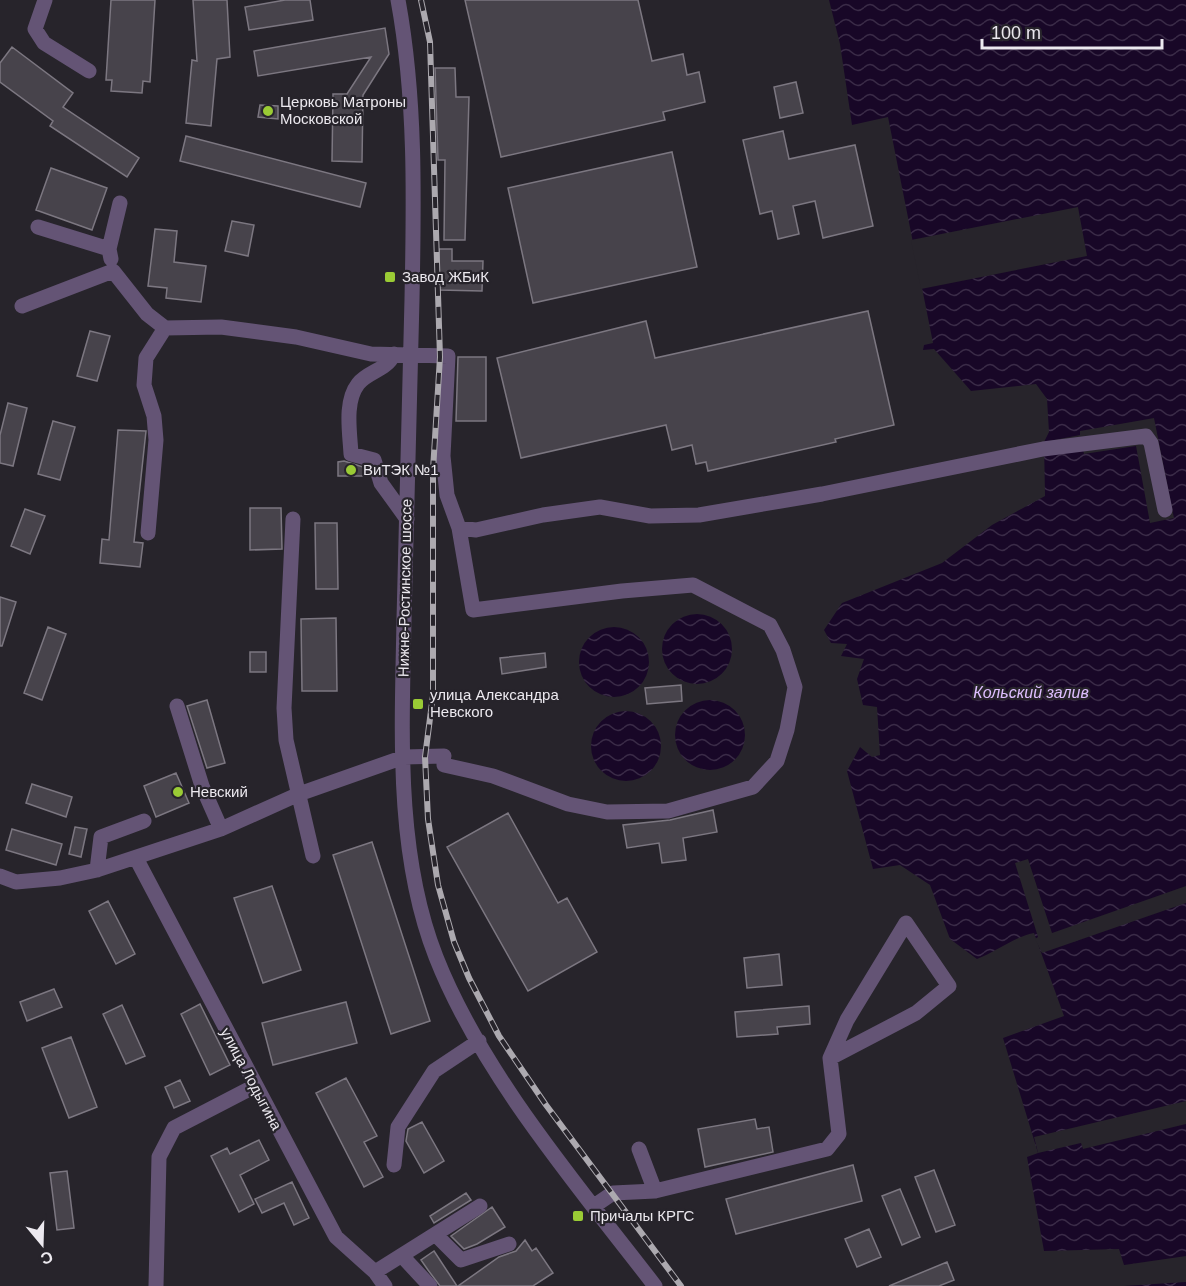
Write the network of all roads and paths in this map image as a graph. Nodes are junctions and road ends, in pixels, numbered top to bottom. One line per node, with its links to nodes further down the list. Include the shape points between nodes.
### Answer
1 (45, 0): 3 (street, via 35,29 44,44)
2 (398, 0): 11 (street, Нижне-Ростинское шоссе, via 407,65 413,215)
3 (89, 71)
4 (120, 203): 6 (street)
5 (38, 227): 6 (street)
6 (109, 249): 7 (street)
7 (113, 271): 8 (street); 9 (street, via 147,314)
8 (22, 306)
9 (165, 328): 10 (street, via 221,327 296,337 371,354); 16 (street, via 146,358 144,385 154,416 156,440)
10 (394, 354): 11 (street); 14 (street, via 381,370 358,383 350,404 351,454 374,460 381,483)
11 (411, 354): 14 (street, Нижне-Ростинское шоссе); 15 (street, via 448,356 443,456 447,495)
12 (1165, 510): 15 (street, via 1151,443 1146,436 1043,449 822,494 699,514 650,516 600,507 476,530)
13 (293, 519): 19 (street, via 284,708 286,740)
14 (407, 519): 18 (street, Нижне-Ростинское шоссе)
15 (459, 528): 18 (street, via 473,610 693,585 770,625 795,687 787,730 777,761 753,787 668,811 607,812 568,804 444,760)
16 (148, 533)
17 (177, 706): 21 (street, via 202,786)
18 (404, 758): 19 (street); 26 (street, Нижне-Ростинское шоссе, via 411,853 422,915 437,959)
19 (299, 794): 21 (street); 22 (street)
20 (144, 821): 24 (street, via 101,837)
21 (221, 829): 23 (street)
22 (313, 856)
23 (136, 858): 24 (street); 28 (street, улица Лодыгина)
24 (97, 870): 25 (street, via 16,882)
25 (0, 876)
26 (479, 1041): 30 (street, via 434,1071 398,1127); 33 (street, Нижне-Ростинское шоссе)
27 (830, 1058): 27 (street, via 916,1013 949,986 906,923 847,1020); 31 (street, via 839,1134 827,1149)
28 (255, 1086): 37 (street, улица Лодыгина, via 336,1237); 38 (street, via 174,1128 159,1157)
29 (639, 1149): 31 (street)
30 (394, 1165)
31 (655, 1191): 33 (street, via 613,1192)
32 (480, 1206): 34 (street)
33 (594, 1206): 41 (street, Нижне-Ростинское шоссе)
34 (436, 1235): 35 (street, via 461,1260); 36 (street)
35 (509, 1244)
36 (403, 1257): 37 (street); 40 (street)
37 (375, 1272): 39 (street, улица Лодыгина)
38 (156, 1286)
39 (385, 1286)
40 (430, 1286)
41 (655, 1286)

